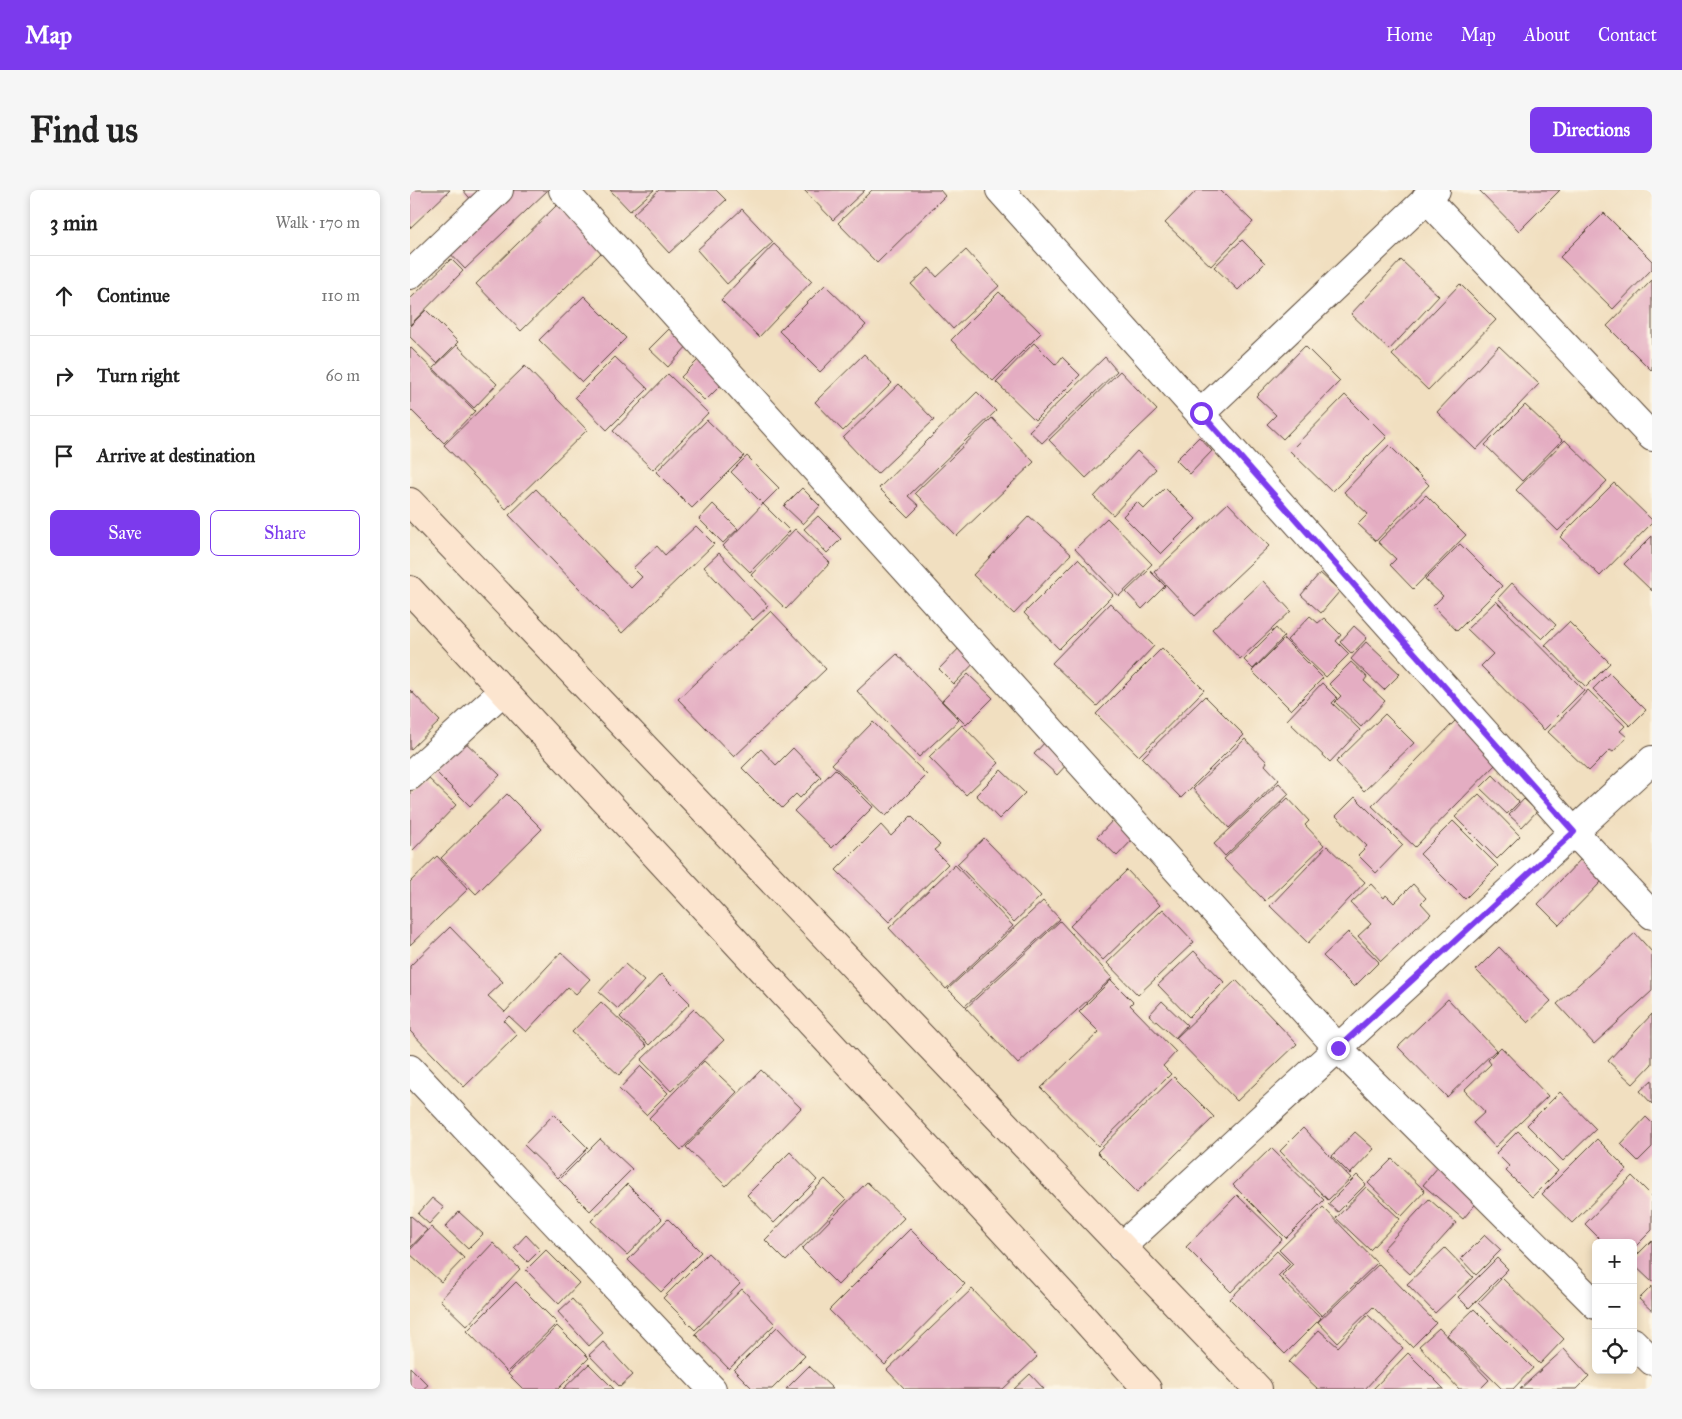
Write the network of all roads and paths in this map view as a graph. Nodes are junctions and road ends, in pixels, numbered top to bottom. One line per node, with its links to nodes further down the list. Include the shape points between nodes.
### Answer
1 (499, 190): 5 (street)
2 (563, 190): 15 (street)
3 (1000, 190): 6 (street)
4 (1431, 194): 6 (street); 7 (street)
5 (410, 274)
6 (1201, 413): 13 (street)
7 (1652, 437)
8 (410, 502): 17 (main road)
9 (410, 590): 10 (main road)
10 (503, 691): 12 (street); 22 (main road)
11 (1652, 760): 13 (street)
12 (410, 776)
13 (1574, 832): 14 (street); 15 (street)
14 (1652, 915)
15 (1338, 1048): 17 (street); 18 (street)
16 (410, 1069): 21 (street)
17 (1121, 1247): 23 (main road)
18 (1592, 1301)
19 (1637, 1346): 20 (street)
20 (1652, 1361)
21 (712, 1389)
22 (1147, 1389)
23 (1258, 1389)

